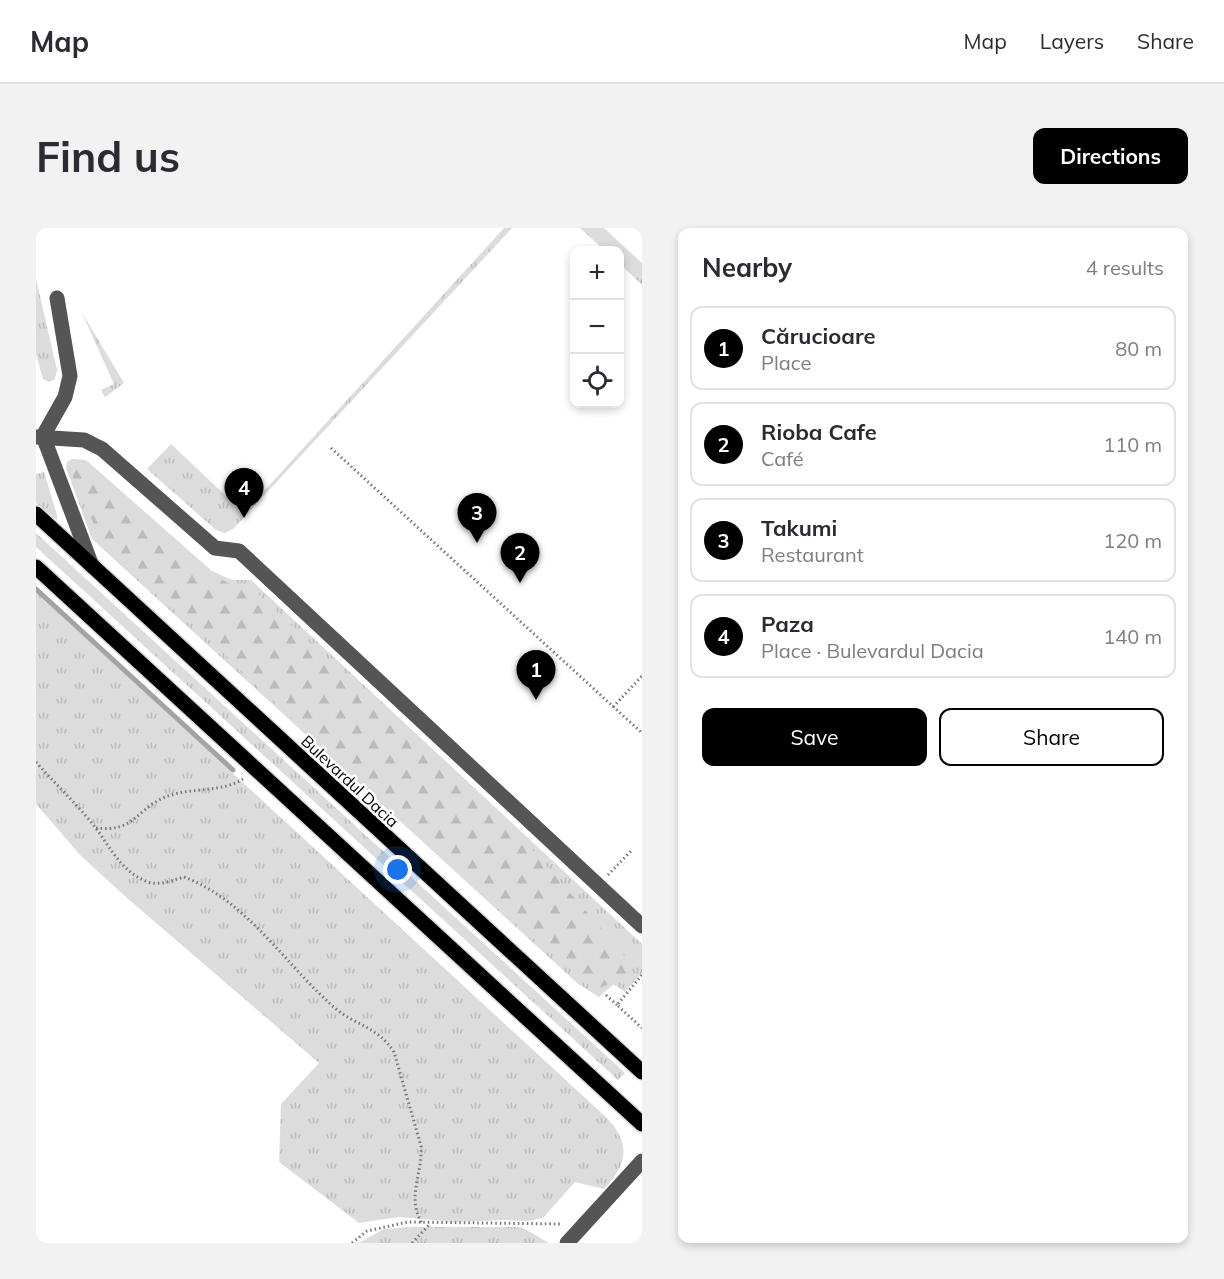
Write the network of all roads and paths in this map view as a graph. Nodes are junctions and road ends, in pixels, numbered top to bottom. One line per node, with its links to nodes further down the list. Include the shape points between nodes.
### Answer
1 (57, 298): 2 (street, via 70,376 65,397)
2 (39, 436): 5 (street); 15 (street, via 84,440 102,449 215,548 239,551)
3 (331, 448): 8 (path)
4 (36, 514): 5 (main road, Bulevardul Dacia)
5 (92, 566): 20 (main road, Bulevardul Dacia)
6 (36, 567): 11 (main road)
7 (642, 676): 8 (path)
8 (613, 707): 9 (path)
9 (642, 733)
10 (36, 762): 12 (path)
11 (255, 767): 12 (path, via 241,781 162,798 113,830); 21 (main road)
12 (96, 828): 23 (path, via 126,870 159,884 184,877 211,890 249,920 338,1010 386,1040 394,1052 421,1146 422,1162 413,1197)
13 (631, 851): 14 (path)
14 (607, 876)
15 (642, 926)
16 (642, 975): 18 (path)
17 (606, 995): 18 (path)
18 (616, 1005): 19 (path)
19 (642, 1028)
20 (642, 1072)
21 (642, 1124)
22 (642, 1161): 25 (street)
23 (422, 1223): 24 (path); 26 (path, via 408,1222 367,1231)
24 (430, 1224): 25 (path); 27 (path)
25 (584, 1224): 28 (street)
26 (352, 1243)
27 (412, 1243)
28 (567, 1243)

